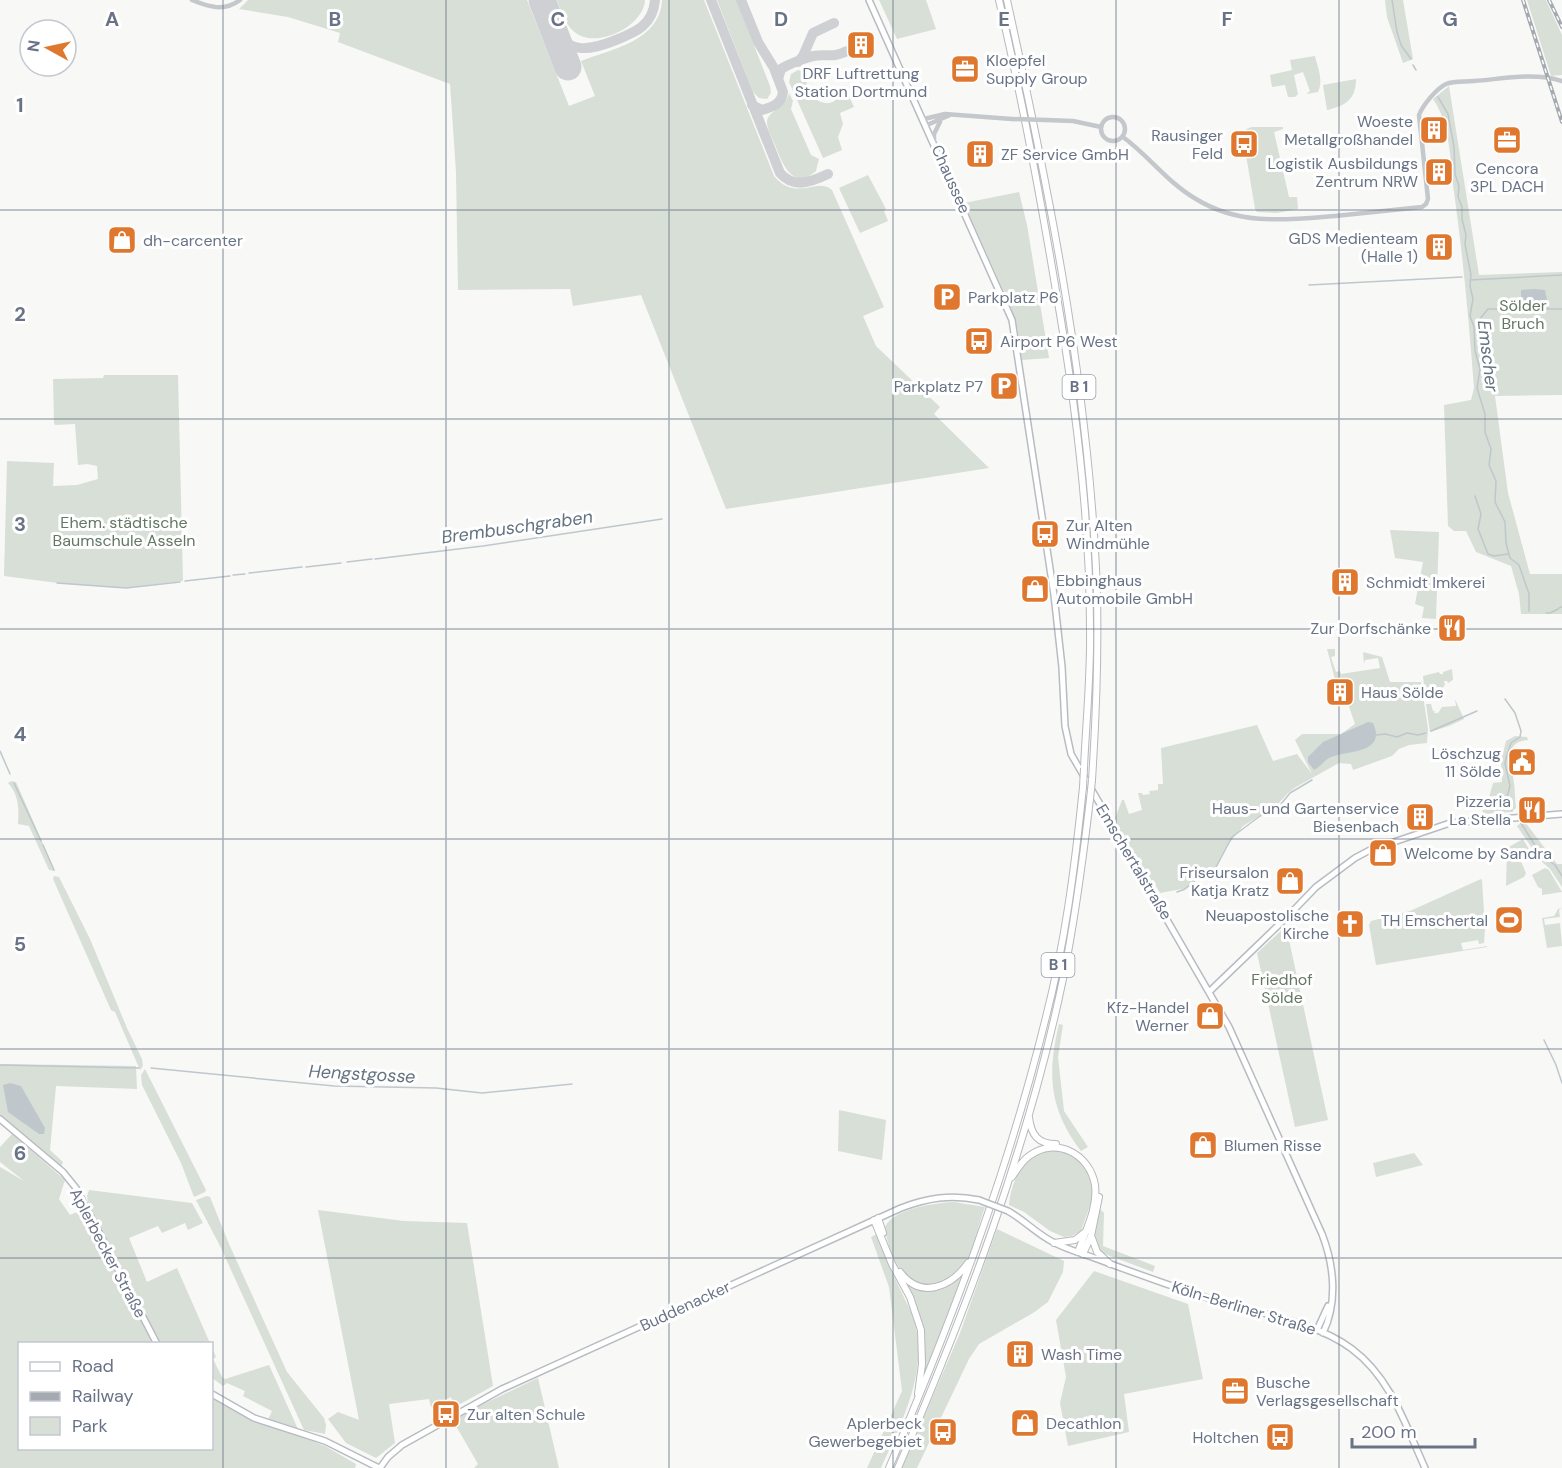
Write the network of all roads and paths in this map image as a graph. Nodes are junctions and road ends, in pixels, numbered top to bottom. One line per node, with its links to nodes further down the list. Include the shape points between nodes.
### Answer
1 (192, 0): 2 (street, via 215,8)
2 (240, 0)
3 (869, 0): 9 (main road, Chaussee)
4 (999, 0): 24 (highway, B 1, bridge, via 1065,339 1088,552 1090,629 1083,787 1073,878 1046,1020 1010,1150)
5 (1007, 0): 16 (highway, B 1, bridge, via 1058,254 1086,441 1097,606 1092,780 1080,882 1055,1016)
6 (1562, 81): 11 (street, via 1521,77 1446,84 1419,115 1428,199 1425,206 1301,219 1249,219 1203,204)
7 (950, 115): 8 (street); 9 (street); 10 (street, bridge, via 1074,121)
8 (942, 120): 9 (street); 12 (street)
9 (925, 122): 12 (main road, Chaussee)
10 (1101, 127): 11 (street, via 1108,140); 11 (street, via 1107,118 1119,118 1125,127)
11 (1123, 137)
12 (934, 141): 13 (main road, Chaussee, via 1008,308)
13 (1020, 362): 15 (main road, Emschertalstraße, via 1057,613 1067,740 1077,766)
14 (1562, 814): 15 (main road, via 1451,822 1354,858 1316,887)
15 (1210, 991): 26 (main road, Emschertalstraße, via 1323,1236 1330,1258 1332,1302)
16 (1029, 1112): 18 (highway, B 1); 21 (highway, via 1030,1127 1038,1140 1076,1149 1094,1170 1099,1196)
17 (0, 1119): 27 (main road, Aplerbecker Straße, via 63,1172 76,1188)
18 (1006, 1188): 21 (highway, via 1024,1160 1037,1151 1059,1148 1074,1153 1088,1166 1095,1185); 32 (highway, B 1, via 950,1342)
19 (1008, 1211): 20 (main road, Buddenacker, bridge, via 979,1200 934,1198); 22 (main road, Köln-Berliner Straße)
20 (876, 1219): 24 (highway, via 902,1276 915,1284 946,1284 960,1274); 29 (highway, via 921,1330); 30 (main road, Buddenacker, via 495,1392 402,1445)
21 (1088, 1234): 22 (highway, via 1074,1241); 23 (highway); 25 (highway, via 1097,1252)
22 (1054, 1243): 23 (main road, Köln-Berliner Straße)
23 (1080, 1253): 25 (main road, Köln-Berliner Straße)
24 (974, 1255): 29 (highway, B 1)
25 (1110, 1264): 26 (main road, Köln-Berliner Straße)
26 (1320, 1332): 33 (main road, Köln-Berliner Straße, via 1353,1349 1380,1377)
27 (156, 1342)
28 (213, 1395): 30 (main road, via 255,1418 325,1441)
29 (917, 1403): 31 (highway, B 1)
30 (379, 1468)
31 (889, 1468)
32 (898, 1468)
33 (1425, 1468)

